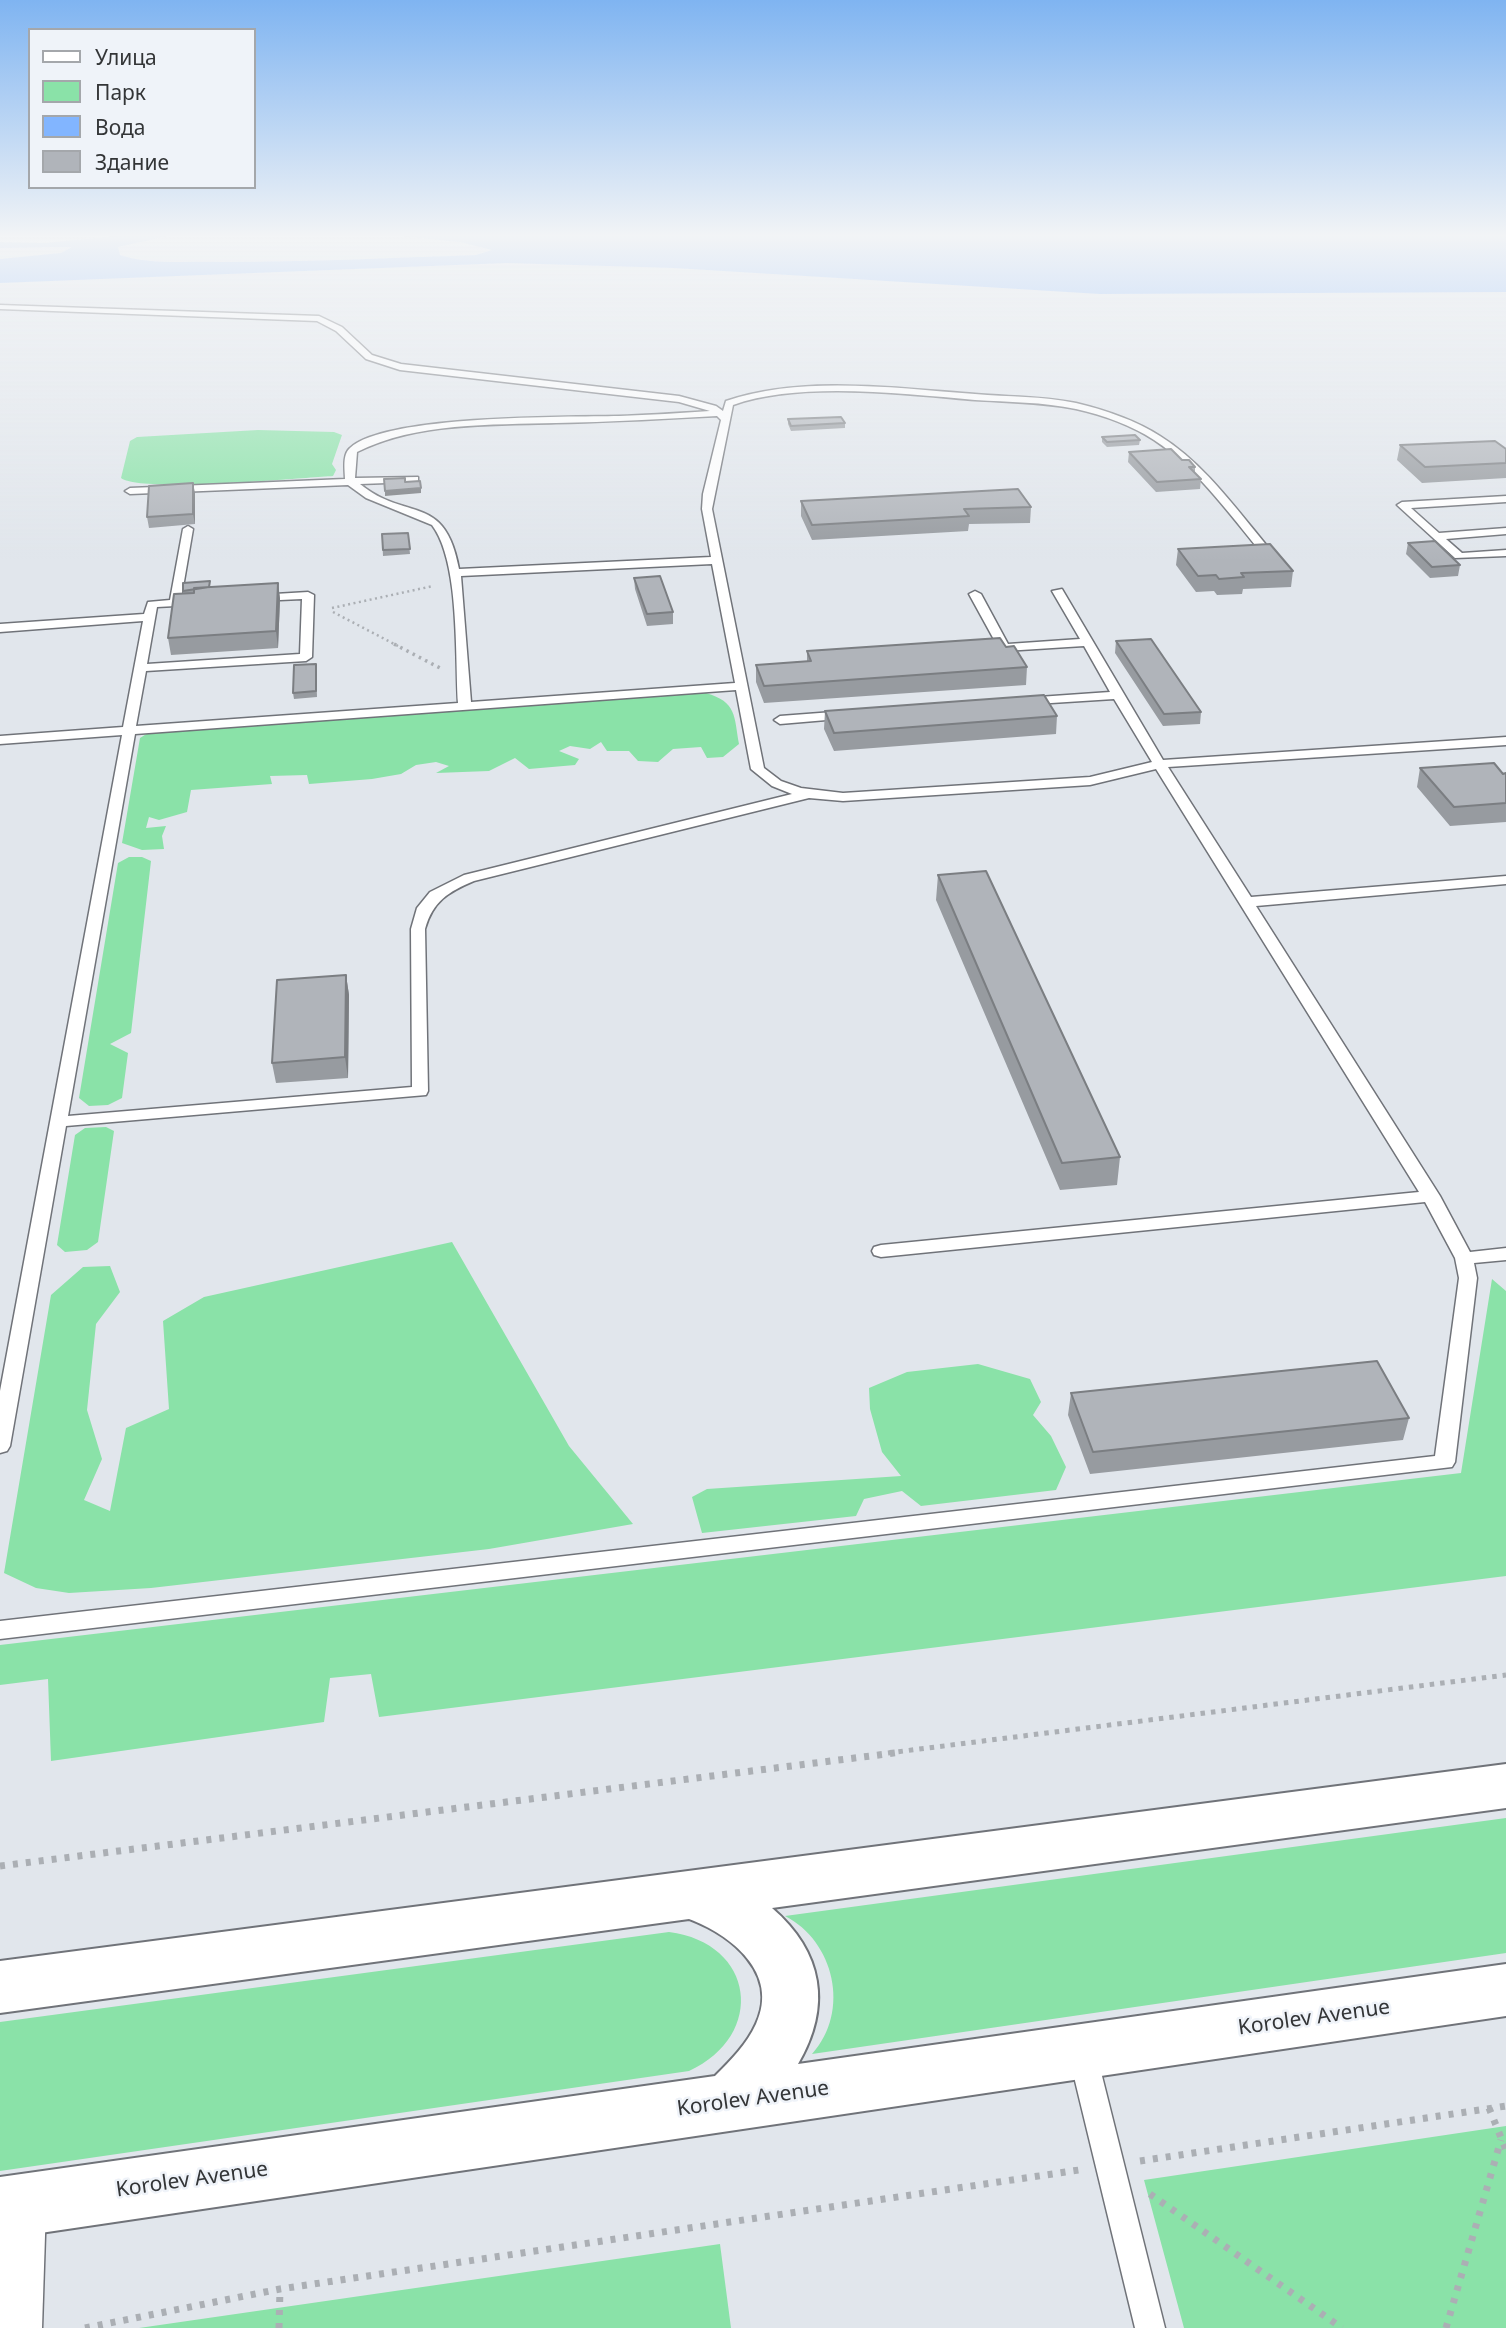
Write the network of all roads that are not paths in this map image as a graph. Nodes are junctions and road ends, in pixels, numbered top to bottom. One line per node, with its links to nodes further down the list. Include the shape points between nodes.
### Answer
1 (355, 344): 2 (lane, via 369,357 400,367 679,399)
2 (723, 416): 4 (lane, via 474,424 410,431 379,437 353,450); 11 (lane, via 707,509); 12 (lane, via 736,398 797,391 880,392 1094,410 1167,445 1212,489)
3 (414, 479): 4 (lane)
4 (349, 481): 5 (lane); 13 (lane, via 370,498 439,524)
5 (130, 491)
6 (1506, 499): 9 (lane, via 1402,505)
7 (188, 529): 18 (lane)
8 (1506, 531): 9 (lane)
9 (1436, 536): 10 (lane, via 1459,556)
10 (1506, 553)
11 (717, 560): 13 (lane); 25 (lane)
12 (1283, 572)
13 (456, 577): 28 (lane)
14 (1058, 591): 21 (lane)
15 (975, 594): 22 (lane)
16 (242, 599): 24 (lane, via 308,595 306,657)
17 (202, 601): 18 (lane)
18 (175, 603): 19 (lane, via 152,604)
19 (149, 617): 20 (lane); 24 (lane)
20 (0, 628)
21 (1088, 642): 22 (lane); 26 (lane)
22 (1004, 648): 23 (lane)
23 (976, 650)
24 (140, 668): 31 (lane)
25 (741, 685): 28 (lane); 35 (lane, via 758,769 778,785)
26 (1118, 695): 27 (lane); 34 (lane)
27 (1010, 703)
28 (465, 706): 31 (lane)
29 (861, 714): 30 (lane)
30 (780, 720)
31 (129, 730): 32 (lane); 38 (lane)
32 (0, 740)
33 (1506, 741): 34 (lane)
34 (1160, 764): 35 (lane, via 1090,781 843,797); 37 (lane)
35 (807, 795): 38 (lane, via 470,878 430,898 418,929 420,1091)
36 (1506, 880): 37 (lane)
37 (1246, 902): 39 (lane)
38 (58, 1122): 43 (lane)
39 (1431, 1196): 40 (lane); 42 (lane)
40 (881, 1251)
41 (1506, 1254): 42 (lane)
42 (1465, 1258): 44 (lane, via 1468,1278 1445,1462)
43 (0, 1446)
44 (0, 1630)
45 (1506, 1786): 46 (main road)
46 (690, 1895): 47 (main road); 50 (main road, via 727,1910 761,1934 784,1961 793,1991 789,2019 768,2061)
47 (0, 1987)
48 (1506, 1990): 49 (main road, Korolev Avenue)
49 (1082, 2052): 50 (main road, Korolev Avenue); 53 (lane)
50 (731, 2102): 51 (main road, Korolev Avenue)
51 (9, 2206): 52 (street)
52 (12, 2328)
53 (1150, 2328)

